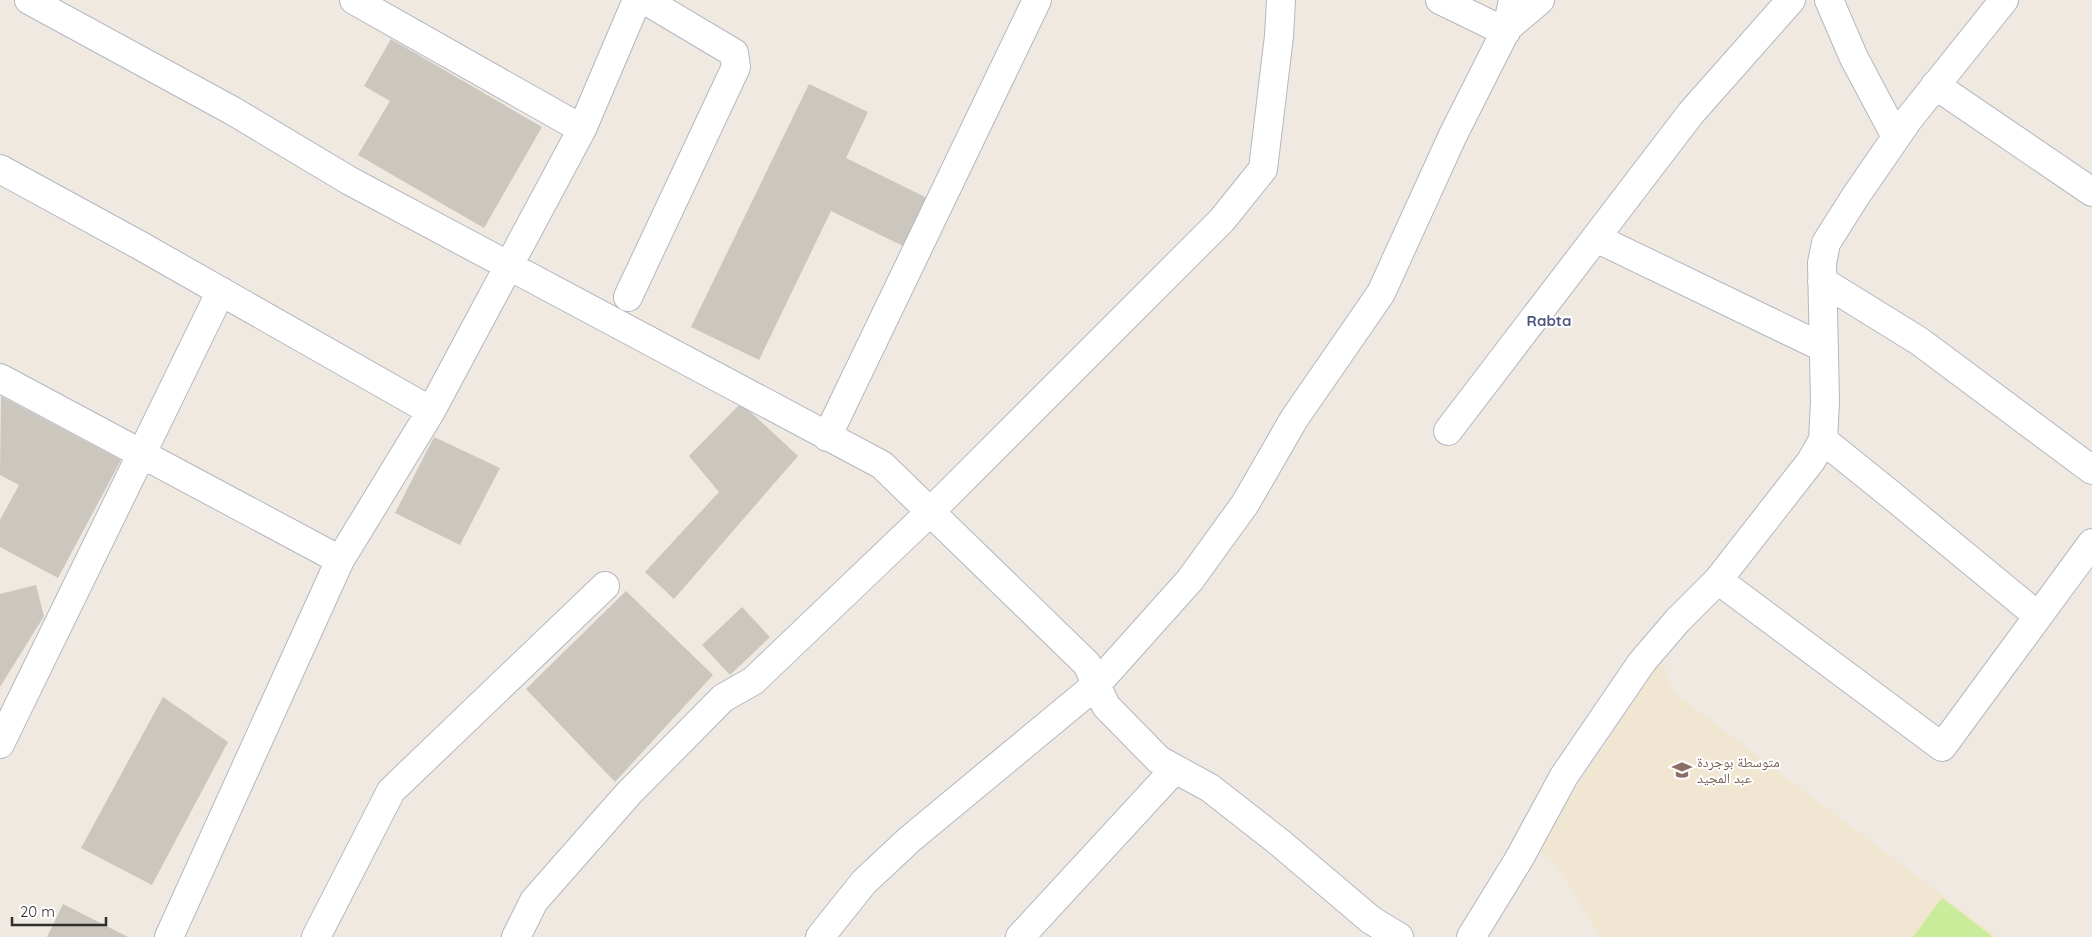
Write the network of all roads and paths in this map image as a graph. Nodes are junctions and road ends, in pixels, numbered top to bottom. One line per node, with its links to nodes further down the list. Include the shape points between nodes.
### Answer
1 (29, 0): 20 (street, via 233,111 350,182)
2 (354, 0): 15 (street)
3 (637, 0): 15 (street)
4 (645, 0): 23 (street, via 734,53 736,67)
5 (1037, 0): 28 (street)
6 (1281, 0): 32 (street, via 1262,169 1222,220)
7 (1440, 0): 13 (street)
8 (1513, 0): 13 (street)
9 (1540, 0): 13 (street)
10 (1791, 0): 19 (street, via 1691,113)
11 (1829, 0): 16 (street, via 1854,58)
12 (2004, 0): 14 (street)
13 (1506, 30): 38 (street, via 1453,134 1380,293 1294,419 1245,504 1190,580)
14 (1935, 85): 16 (street); 18 (street)
15 (582, 129): 20 (street)
16 (1896, 137): 21 (street, via 1826,243)
17 (0, 169): 22 (street)
18 (2088, 180)
19 (1596, 238): 24 (street); 27 (street)
20 (508, 266): 26 (street); 28 (street)
21 (1822, 281): 24 (street); 31 (street, via 1920,341)
22 (221, 291): 26 (street); 30 (street)
23 (628, 297)
24 (1824, 348): 29 (street)
25 (0, 378): 30 (street)
26 (431, 411): 34 (street)
27 (1448, 431)
28 (827, 437): 32 (street, via 882,465)
29 (1823, 440): 35 (street); 37 (street)
30 (141, 454): 34 (street); 39 (street)
31 (2092, 470)
32 (930, 512): 38 (street, via 1087,664); 43 (street, via 753,681 723,698 629,793 534,901)
33 (2092, 543): 37 (street)
34 (340, 560): 41 (street)
35 (1718, 580): 37 (street, via 1942,747); 47 (street, via 1642,662 1564,776 1520,859)
36 (605, 586): 42 (street, via 391,791)
37 (2038, 616)
38 (1096, 685): 40 (street, via 1106,706 1159,760); 44 (street, via 910,839 864,882)
39 (0, 744)
40 (1176, 768): 45 (street); 46 (street, via 1210,788 1280,842 1371,920)
41 (169, 937)
42 (316, 937)
43 (516, 937)
44 (820, 937)
45 (1020, 937)
46 (1399, 937)
47 (1471, 937)

